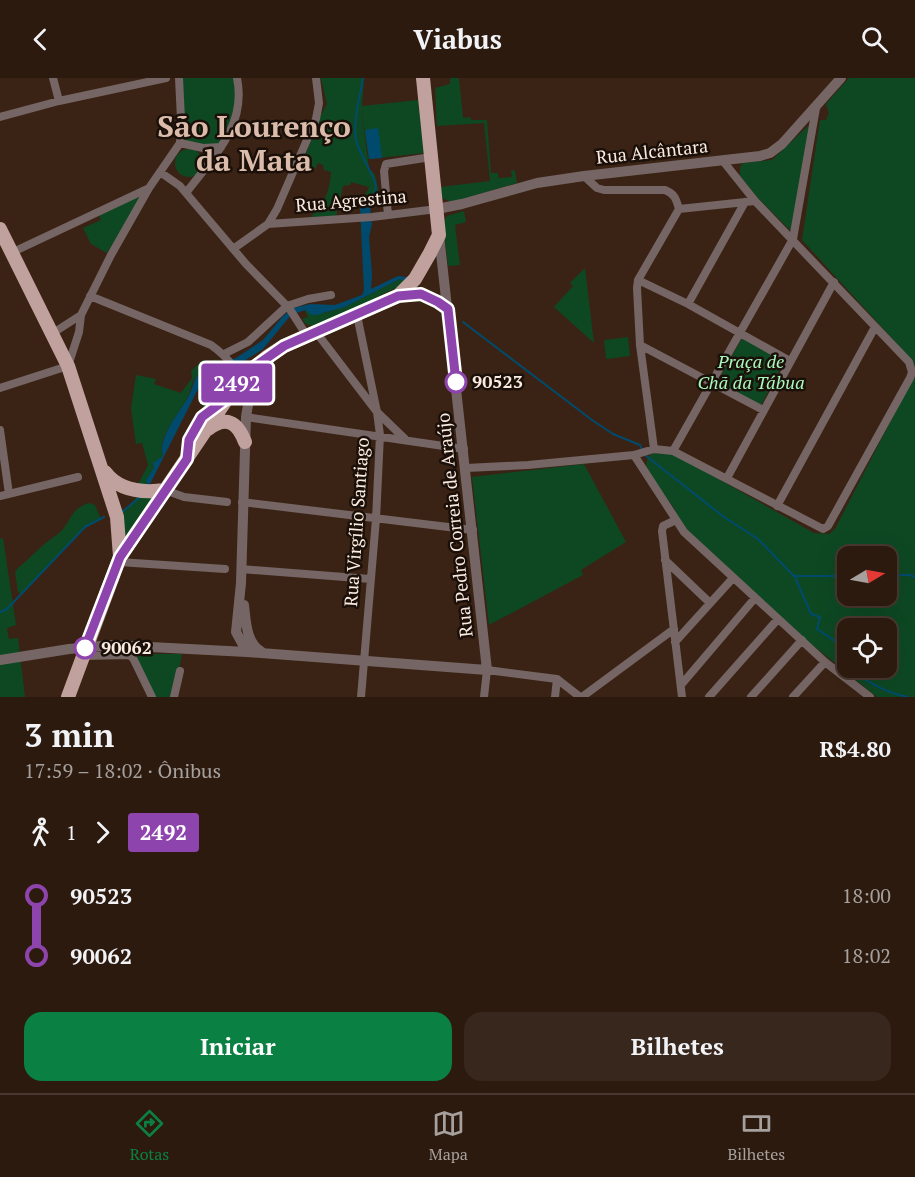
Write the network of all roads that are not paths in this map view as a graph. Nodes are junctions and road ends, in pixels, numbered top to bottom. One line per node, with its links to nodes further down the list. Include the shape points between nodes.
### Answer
1 (53, 78): 8 (street)
2 (166, 78): 8 (street)
3 (179, 78): 11 (street)
4 (237, 78): 12 (street, via 239,107 235,124)
5 (316, 78): 24 (street, via 316,119 278,210)
6 (423, 78): 13 (main road)
7 (841, 78): 9 (street, Rua Alcântara)
8 (59, 101): 10 (street)
9 (816, 108): 14 (street, Rua Alcântara, via 770,153); 27 (street)
10 (0, 117)
11 (180, 143): 12 (street); 15 (street)
12 (221, 147): 18 (street)
13 (431, 157): 21 (main road); 23 (street, via 386,164)
14 (723, 161): 16 (street, Rua Alcântara); 19 (street)
15 (160, 172): 17 (street); 18 (street)
16 (584, 176): 21 (street, Rua Alcântara, via 537,183); 22 (street, via 604,190 665,190 672,193)
17 (149, 188): 29 (street); 33 (street)
18 (186, 193): 28 (street)
19 (755, 201): 20 (street); 27 (street)
20 (745, 202): 22 (street); 35 (street)
21 (437, 209): 23 (street, Rua Agrestina); 26 (main road)
22 (679, 209): 30 (street)
23 (388, 215): 24 (street, Rua Agrestina)
24 (268, 224): 28 (street)
25 (0, 229): 29 (main road)
26 (439, 235): 34 (main road, via 413,281); 37 (street, Rua Pedro Correia de Araújo)
27 (793, 239): 31 (street); 42 (street)
28 (233, 249): 36 (street)
29 (13, 252): 41 (main road)
30 (638, 280): 35 (street); 44 (street)
31 (834, 282): 40 (street); 47 (street)
32 (330, 295): 36 (street)
33 (90, 296): 38 (street); 45 (street, via 204,342)
34 (398, 296): 37 (street, via 421,294); 39 (main road)
35 (688, 304): 42 (street)
36 (288, 307): 43 (street); 45 (street, via 248,342)
37 (448, 309): 61 (street, Rua Pedro Correia de Araújo)
38 (81, 315): 41 (street); 48 (street)
39 (357, 315): 43 (main road); 54 (street, Rua Virgílio Santiago)
40 (875, 327): 73 (street); 73 (street, via 909,362 912,372 834,516 828,526 819,529)
41 (52, 333): 48 (main road)
42 (739, 333): 47 (street); 50 (street)
43 (311, 334): 46 (main road); 54 (street)
44 (640, 345): 50 (street); 62 (street)
45 (225, 356): 49 (street)
46 (267, 357): 49 (main road); 52 (street)
47 (790, 361): 53 (street)
48 (68, 366): 51 (street); 65 (main road)
49 (239, 373): 52 (street); 57 (main road)
50 (710, 384): 53 (street); 63 (street)
51 (0, 387)
52 (248, 398): 55 (street)
53 (764, 410): 68 (street)
54 (377, 412): 58 (street, Rua Virgílio Santiago); 59 (street)
55 (246, 417): 58 (street); 60 (street)
56 (0, 430): 70 (street)
57 (206, 430): 60 (main road, via 225,421 237,427); 69 (main road)
58 (380, 435): 59 (street); 74 (street, Rua Virgílio Santiago)
59 (405, 439): 61 (street)
60 (245, 442): 72 (street)
61 (464, 449): 66 (street, Rua Pedro Correia de Araújo)
62 (652, 449): 63 (street); 64 (street)
63 (673, 450): 68 (street)
64 (635, 454): 66 (street); 75 (street)
65 (100, 465): 69 (main road, via 119,485); 77 (main road, via 117,517)
66 (466, 468): 76 (street, Rua Pedro Correia de Araújo)
67 (78, 477): 70 (street)
68 (727, 478): 73 (street)
69 (159, 491): 71 (street); 77 (main road)
70 (4, 495)
71 (227, 502)
72 (242, 502): 74 (street); 80 (street)
73 (777, 506)
74 (376, 519): 76 (street); 82 (street, Rua Virgílio Santiago)
75 (676, 520): 78 (street, via 662,528); 81 (street)
76 (473, 530): 99 (street, Rua Pedro Correia de Araújo)
77 (119, 559): 79 (street); 95 (main road)
78 (665, 560): 85 (street); 87 (street)
79 (225, 569)
80 (241, 569): 82 (street); 83 (street)
81 (733, 578): 84 (street); 85 (street)
82 (370, 579): 97 (street, Rua Virgílio Santiago)
83 (241, 583): 88 (street); 89 (street)
84 (755, 598): 86 (street); 102 (street)
85 (710, 603): 91 (street)
86 (778, 619): 90 (street); 111 (street)
87 (674, 628): 91 (street); 109 (street)
88 (236, 632): 92 (street); 93 (street, via 225,644)
89 (249, 632): 92 (street); 94 (street, via 252,645)
90 (802, 640): 98 (street); 112 (street)
91 (675, 642): 102 (street)
92 (244, 648): 93 (street); 94 (street)
93 (208, 650): 96 (street, via 104,645)
94 (265, 654): 97 (street)
95 (83, 656): 103 (main road); 104 (street, via 129,655)
96 (0, 660)
97 (364, 662): 99 (street); 106 (street, Rua Virgílio Santiago)
98 (825, 662): 113 (street); 114 (street)
99 (487, 670): 101 (street); 107 (street)
100 (180, 671): 105 (street)
101 (557, 679): 108 (street); 109 (street)
102 (681, 685): 110 (street)
103 (68, 697)
104 (152, 697)
105 (174, 697)
106 (361, 697)
107 (484, 697)
108 (555, 697)
109 (581, 697)
110 (682, 697)
111 (709, 697)
112 (751, 697)
113 (793, 697)
114 (870, 697)

